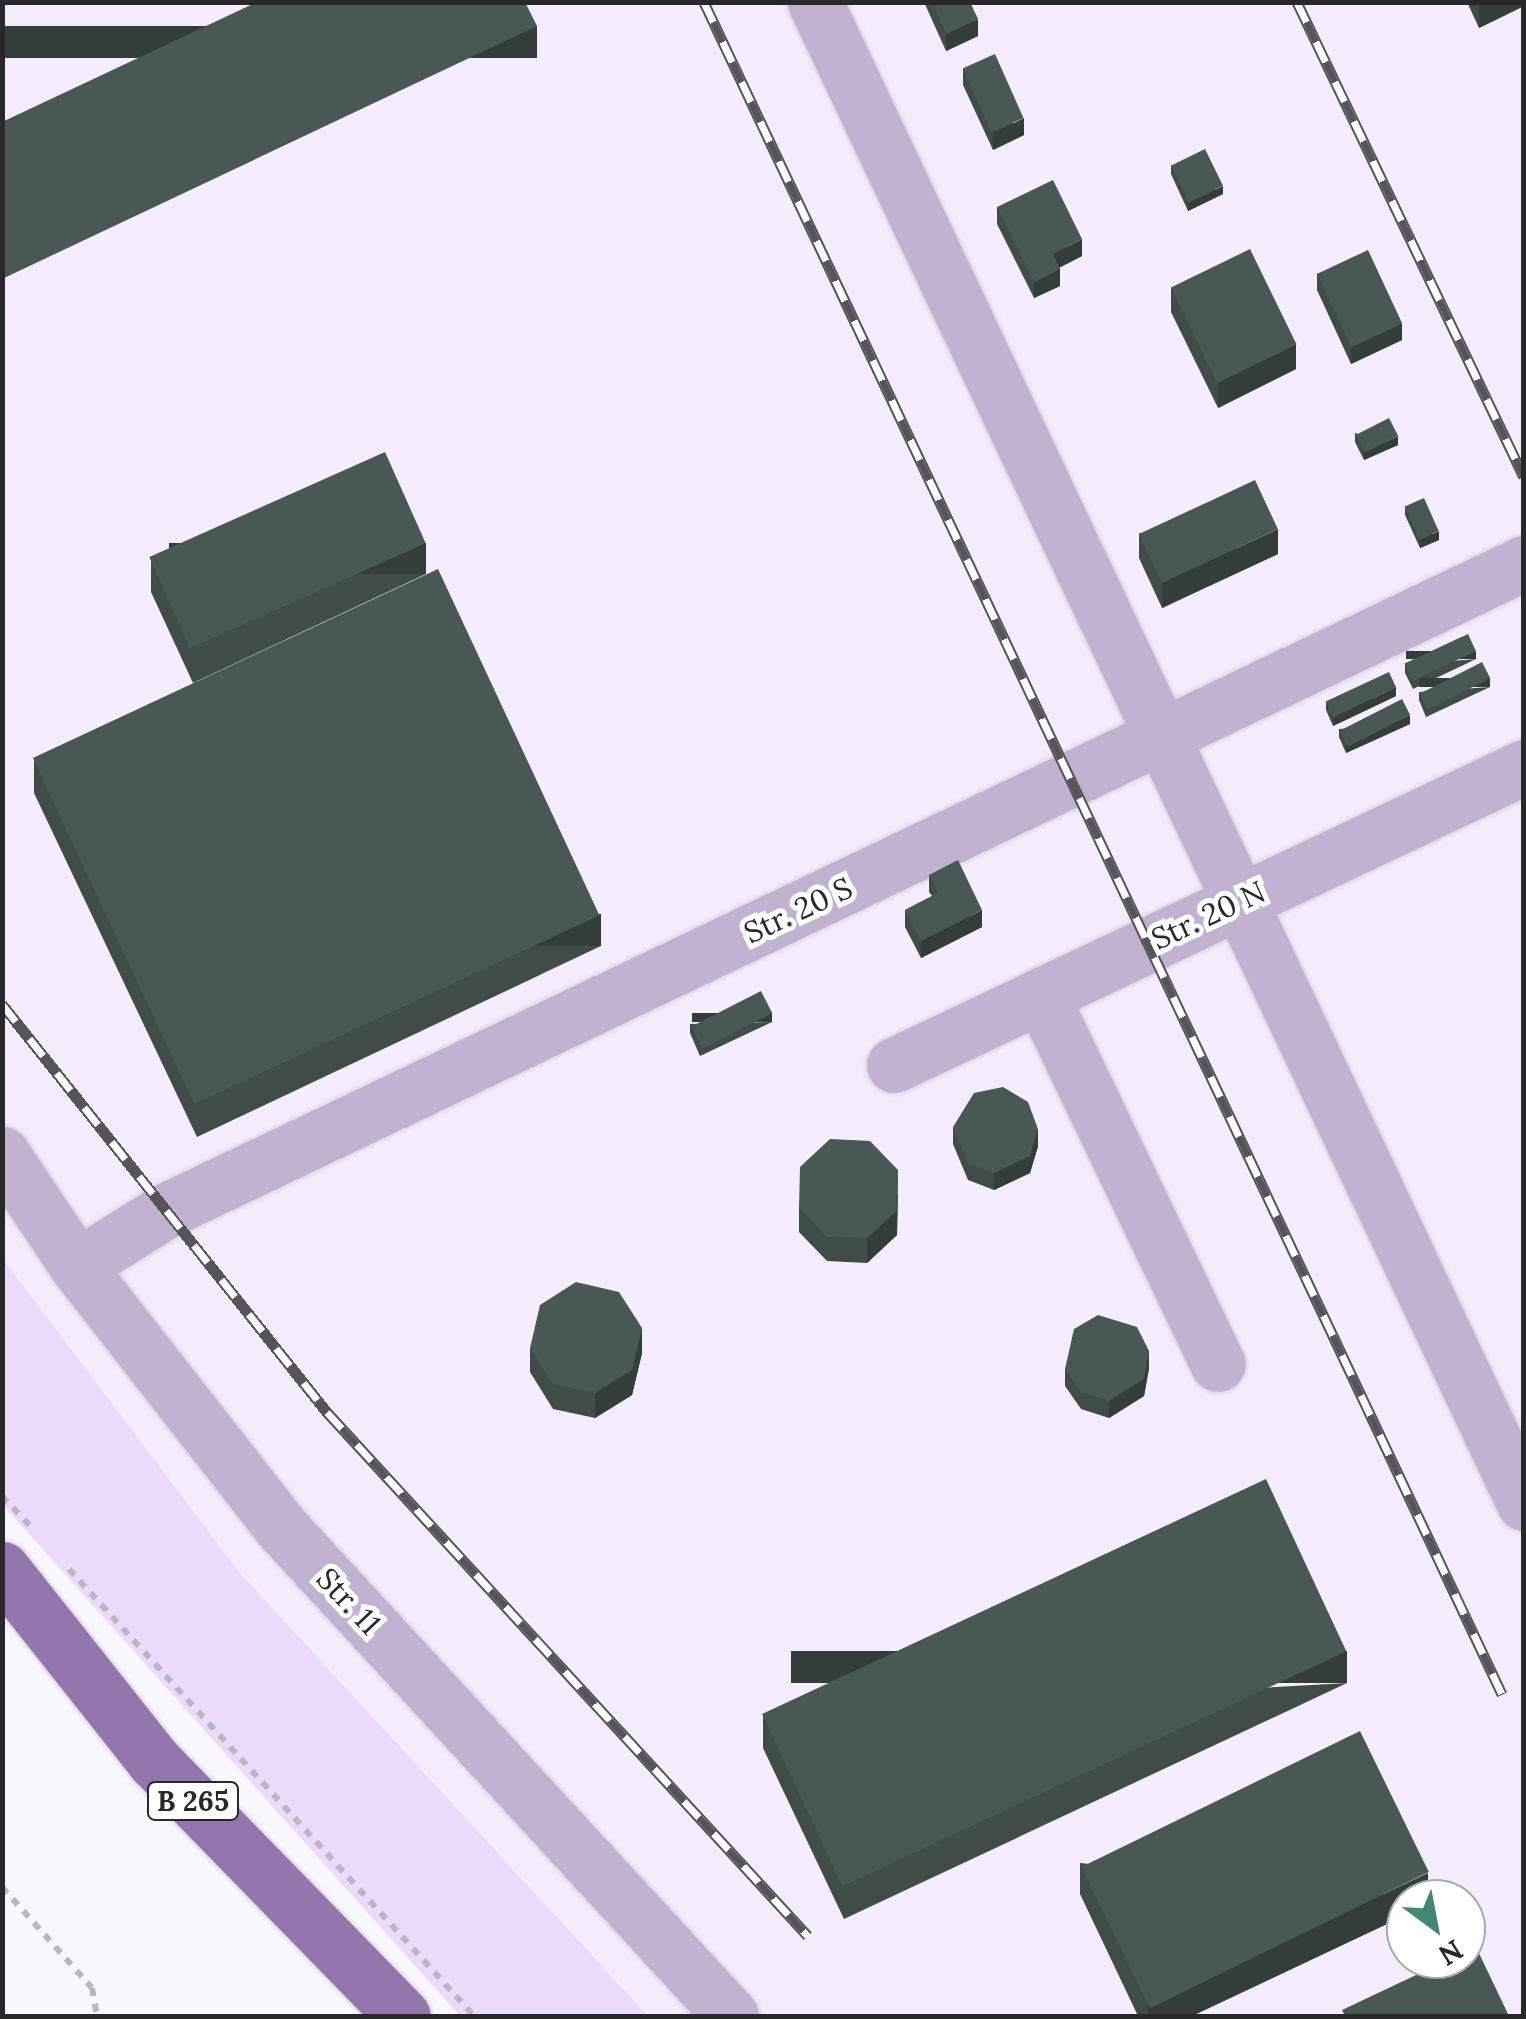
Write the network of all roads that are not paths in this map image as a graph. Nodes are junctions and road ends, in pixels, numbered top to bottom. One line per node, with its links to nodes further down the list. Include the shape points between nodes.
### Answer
1 (815, 2): 3 (lane)
2 (1524, 563): 3 (lane, Str. 20 S)
3 (1162, 735): 5 (lane); 9 (lane, Str. 20 S, via 165,1212)
4 (1524, 767): 5 (lane, Str. 20 N)
5 (1240, 900): 6 (lane, Str. 20 N); 11 (lane)
6 (1041, 995): 7 (lane, Str. 20 N); 10 (lane)
7 (894, 1065)
8 (2, 1154): 9 (lane, Str. 11)
9 (77, 1266): 14 (lane, Str. 11, via 280,1526)
10 (1218, 1364)
11 (1524, 1503)
12 (22, 1554): 13 (main road, B 265, via 154,1761)
13 (403, 2016)
14 (732, 2016)

